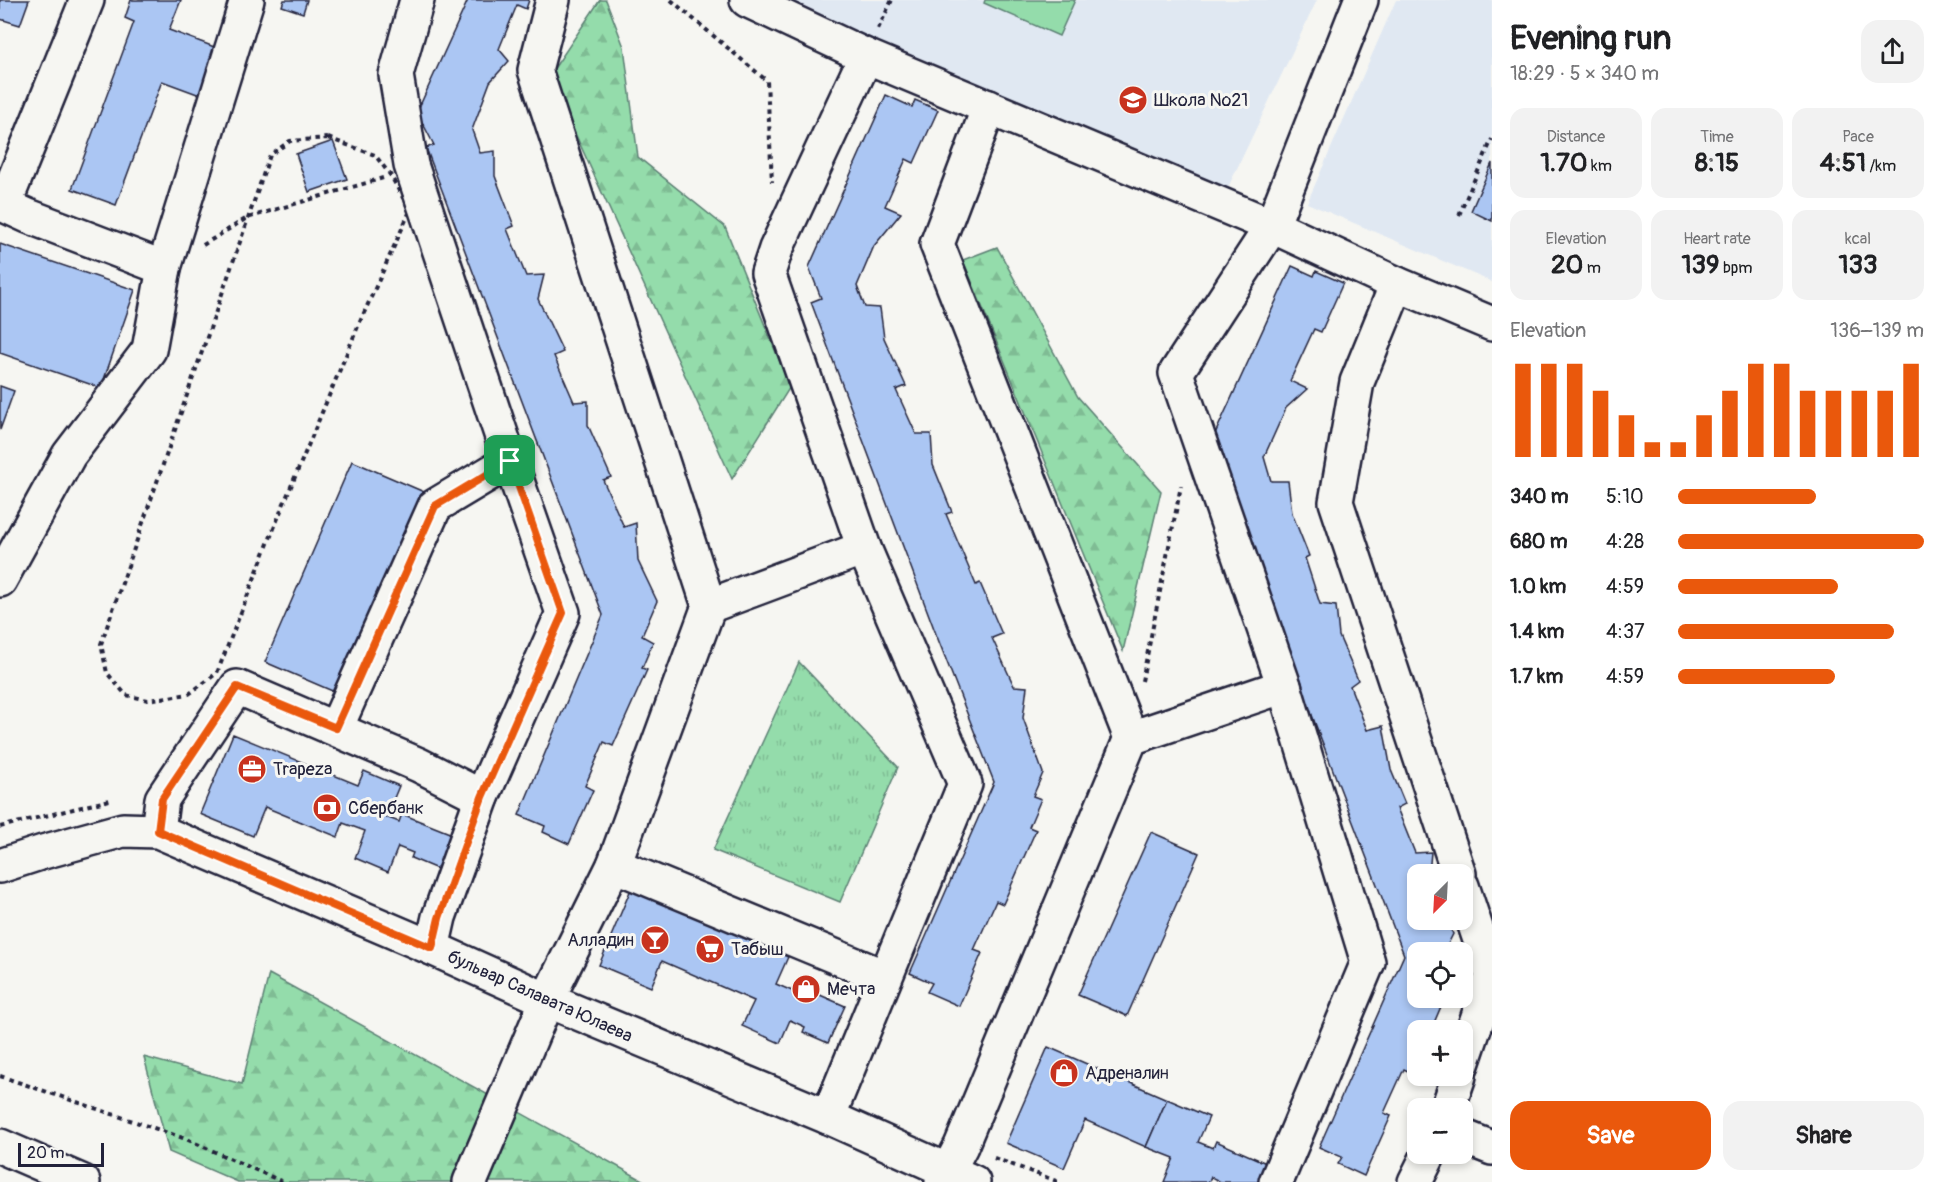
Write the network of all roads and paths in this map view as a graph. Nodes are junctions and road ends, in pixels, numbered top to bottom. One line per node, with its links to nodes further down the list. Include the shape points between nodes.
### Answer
1 (87, 0): 16 (street, via 4,205)
2 (248, 0): 16 (street)
3 (417, 0): 11 (street, via 396,75)
4 (553, 0): 23 (street, via 534,70)
5 (671, 0): 12 (path, via 767,81)
6 (747, 0): 8 (street)
7 (1361, 0): 15 (street)
8 (866, 56): 9 (street); 21 (street, via 768,273)
9 (989, 107): 15 (street); 27 (street, via 937,244)
10 (1492, 139): 13 (path)
11 (401, 170): 14 (path); 14 (path, via 375,155 328,138 290,141 270,155); 14 (path, via 410,211 291,486 217,673 189,694 148,700 126,695 107,673 101,644); 19 (street)
12 (773, 193)
13 (1459, 215)
14 (247, 218): 16 (path)
15 (1272, 226): 17 (street); 24 (street, via 1176,373)
16 (164, 268): 22 (street, via 149,350 69,455)
17 (1397, 284): 18 (street); 30 (street, via 1357,382 1336,502)
18 (1492, 324)
19 (510, 461): 26 (street, via 435,506); 28 (street, via 563,613)
20 (1182, 482): 25 (path)
21 (864, 548): 23 (street); 36 (street, via 965,784)
22 (0, 580)
23 (709, 606): 31 (street)
24 (1284, 686): 27 (street); 49 (street, via 1368,962)
25 (1140, 691)
26 (336, 728): 28 (street); 29 (street, via 237,687 162,799)
27 (1131, 738): 45 (street, via 961,1146)
28 (482, 797): 34 (street)
29 (158, 831): 32 (street, бульвар Салавата Юлаева, via 123,830); 34 (street, бульвар Салавата Юлаева)
30 (1456, 864)
31 (614, 865): 36 (street); 37 (street)
32 (0, 866)
33 (1473, 919): 35 (street)
34 (432, 948): 37 (street, бульвар Салавата Юлаева)
35 (1492, 975): 38 (street)
36 (885, 977): 40 (street)
37 (547, 1000): 40 (street, бульвар Салавата Юлаева); 48 (street)
38 (1473, 1031)
39 (0, 1076): 47 (path, via 186,1139)
40 (828, 1117): 45 (street, бульвар Салавата Юлаева)
41 (1473, 1140): 43 (street)
42 (0, 1146): 46 (street)
43 (1492, 1148)
44 (1424, 1164): 50 (street)
45 (954, 1178)
46 (83, 1182)
47 (283, 1182)
48 (470, 1182)
49 (1276, 1182)
50 (1415, 1182)

